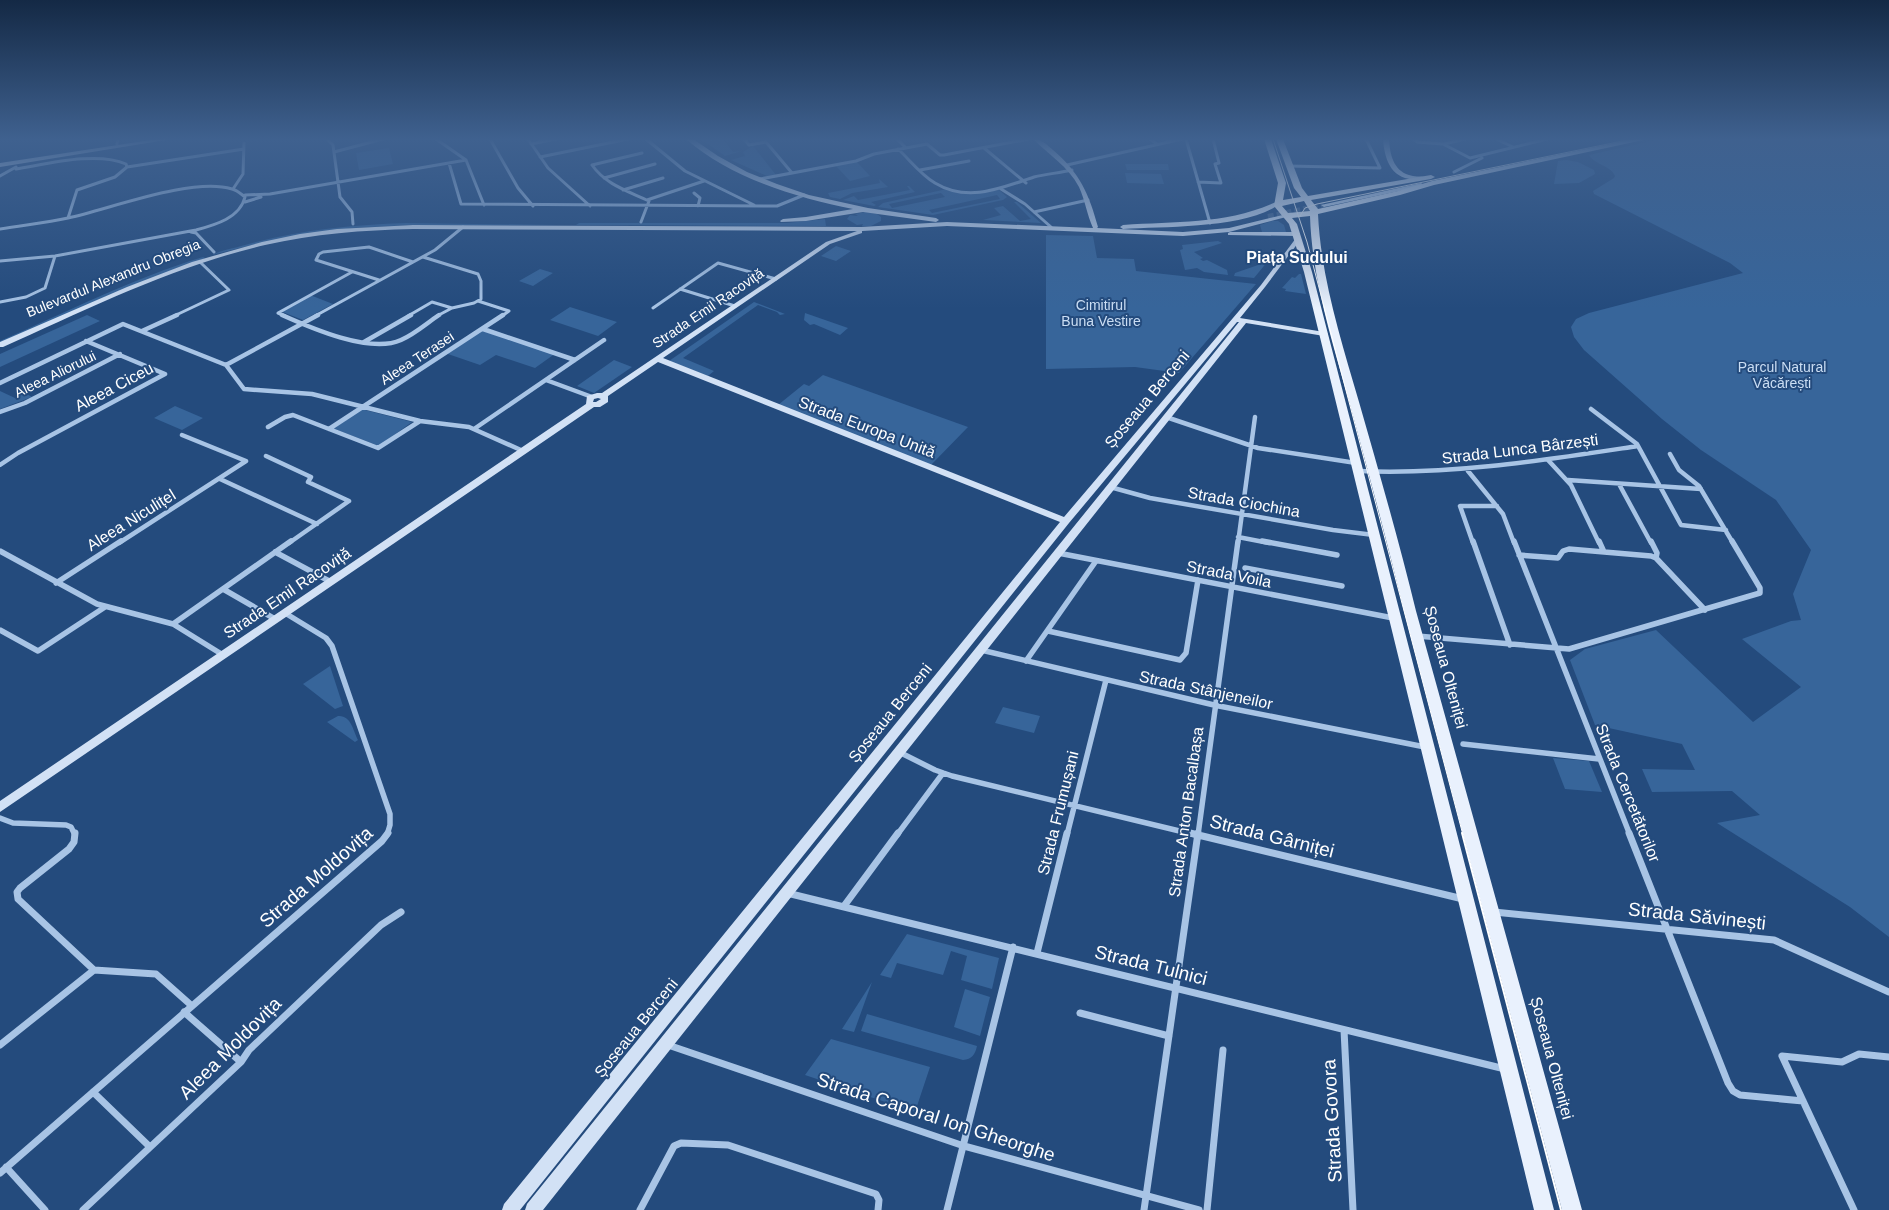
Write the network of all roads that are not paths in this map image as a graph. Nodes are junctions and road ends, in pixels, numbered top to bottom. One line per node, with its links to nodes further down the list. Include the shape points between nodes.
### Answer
1 (75, 195): 45 (street)
2 (159, 195): 45 (street)
3 (245, 195): 30 (street)
4 (265, 195): 30 (street)
5 (340, 195): 49 (street, via 352,212)
6 (459, 195): 32 (street, via 461,204)
7 (481, 195): 32 (street)
8 (524, 195): 34 (street)
9 (578, 195): 35 (street)
10 (636, 195): 27 (street)
11 (661, 195): 27 (street)
12 (697, 195): 37 (street, via 700,198)
13 (734, 195): 38 (street)
14 (801, 195): 38 (street, via 782,205)
15 (808, 195): 25 (main road)
16 (1010, 195): 41 (street)
17 (1086, 195): 28 (main road)
18 (1202, 195): 48 (street)
19 (1280, 195): 31 (main road)
20 (1304, 195): 26 (main road)
21 (1319, 195): 26 (main road)
22 (1339, 195): 29 (main road)
23 (1371, 195): 33 (main road)
24 (1389, 195): 39 (main road)
25 (815, 198): 40 (main road); 44 (main road); 46 (main road, via 820,212)
26 (1306, 198): 31 (main road); 42 (main road)
27 (647, 200): 36 (street)
28 (1088, 200): 41 (street); 58 (main road)
29 (1317, 200)
30 (245, 202): 61 (street, via 226,218)
31 (1278, 203): 43 (main road, Șoseaua Olteniței, via 1279,209); 48 (main road)
32 (484, 204): 34 (street)
33 (1324, 205)
34 (533, 206): 35 (street)
35 (590, 206): 36 (street)
36 (648, 206): 37 (street); 47 (street)
37 (698, 206): 38 (street)
38 (756, 206)
39 (1340, 206): 42 (main road); 59 (main road, via 1325,214)
40 (875, 211): 44 (main road, via 850,212); 53 (main road, via 956,222); 55 (main road, via 884,214 886,219)
41 (1034, 212): 53 (street)
42 (1315, 213): 43 (main road); 59 (main road, Șoseaua Olteniței)
43 (1288, 216): 62 (main road); 63 (main road, Șoseaua Olteniței)
44 (837, 217): 46 (main road, Bulevardul Alexandru Obregia); 52 (main road); 57 (main road)
45 (68, 218): 60 (street)
46 (808, 220): 47 (main road, Bulevardul Alexandru Obregia)
47 (642, 222): 50 (main road, Bulevardul Alexandru Obregia)
48 (1210, 223): 56 (main road)
49 (353, 224): 50 (main road, Bulevardul Alexandru Obregia); 65 (main road, Bulevardul Alexandru Obregia, via 286,234)
50 (568, 224): 51 (main road, Bulevardul Alexandru Obregia); 54 (main road, Bulevardul Alexandru Obregia)
51 (463, 227): 67 (street); 69 (main road, Bulevardul Alexandru Obregia, via 331,231 270,242)
52 (834, 227): 54 (main road, Bulevardul Alexandru Obregia); 57 (main road, Bulevardul Alexandru Obregia); 64 (main road)
53 (1051, 227): 58 (main road)
54 (810, 228): 64 (main road, via 825,234)
55 (876, 228): 57 (main road, Bulevardul Alexandru Obregia); 58 (main road, via 947,224); 64 (main road, Strada Emil Racoviță)
56 (1121, 228): 58 (main road); 58 (main road, via 1201,227 1266,216 1232,226 1196,230)
57 (854, 229)
58 (1095, 229): 62 (main road)
59 (1315, 229): 86 (main road, Șoseaua Olteniței, via 1318,264)
60 (1, 230)
61 (190, 232): 65 (street, via 196,233); 66 (street)
62 (1199, 234): 63 (main road)
63 (1297, 237): 80 (main road, Șoseaua Berceni, via 1291,251); 85 (main road, Șoseaua Olteniței)
64 (828, 244): 72 (main road, Strada Emil Racoviță)
65 (214, 252): 87 (main road, Bulevardul Alexandru Obregia, via 151,274)
66 (54, 256): 68 (street); 76 (street, via 45,288 26,297)
67 (423, 256): 70 (street); 75 (street, via 478,274 482,295)
68 (0, 262)
69 (200, 262): 84 (street, via 229,290); 91 (main road, Bulevardul Alexandru Obregia)
70 (413, 262): 71 (street, via 366,247 318,254 316,260); 73 (street)
71 (352, 272): 73 (street); 82 (street, via 278,312)
72 (776, 279): 74 (street, via 718,263); 77 (main road, Strada Emil Racoviță)
73 (379, 280): 82 (street)
74 (680, 289): 77 (street); 79 (street)
75 (478, 301): 78 (street, Aleea Terasei); 83 (street, Aleea Terasei, via 509,312)
76 (0, 302)
77 (735, 306): 93 (main road, Strada Emil Racoviță)
78 (452, 308): 90 (street, Aleea Terasei, via 397,342); 90 (street, Aleea Terasei, via 432,302)
79 (653, 308)
80 (1235, 319): 81 (main road); 111 (main road, Șoseaua Berceni)
81 (1244, 321): 85 (main road); 102 (main road, Șoseaua Berceni)
82 (303, 322): 90 (street); 95 (street)
83 (483, 329): 94 (street); 99 (street, Aleea Terasei)
84 (142, 331): 88 (street, via 122,324); 95 (street)
85 (1324, 334): 86 (main road); 118 (main road, Șoseaua Olteniței)
86 (1335, 335): 118 (main road, Șoseaua Olteniței)
87 (0, 338)
88 (86, 340): 92 (street, Aleea Ciceu); 97 (street)
89 (604, 340): 94 (street)
90 (364, 343)
91 (0, 345)
92 (120, 354): 101 (street, Aleea Aliorului, via 25,403); 117 (street, Aleea Ciceu, via 166,374 18,453)
93 (658, 359): 98 (main road, Strada Emil Racoviță, via 604,396); 128 (main road, Strada Europa Unită)
94 (575, 360): 96 (street)
95 (226, 365): 99 (street, via 239,386 247,390 312,394)
96 (546, 380): 98 (street); 107 (street)
97 (0, 383)
98 (592, 400): 112 (main road, Strada Emil Racoviță)
99 (363, 407): 104 (street); 106 (street, Aleea Terasei)
100 (1591, 409): 110 (street)
101 (0, 412)
102 (1166, 417): 109 (street, Strada Lunca Bârzești); 113 (main road, Șoseaua Berceni)
103 (1255, 417): 109 (street, Strada Anton Bacalbașa)
104 (420, 421): 106 (street, via 378,448); 107 (street)
105 (268, 427): 106 (street, via 293,415)
106 (328, 429)
107 (474, 429): 112 (street)
108 (182, 435): 120 (street, Aleea Niculițel, via 246,461)
109 (1250, 446): 118 (street, Strada Lunca Bârzești); 127 (street, Strada Anton Bacalbașa)
110 (1638, 446): 116 (street, Strada Lunca Bârzești); 123 (street)
111 (1127, 447): 113 (main road); 128 (main road, Șoseaua Berceni)
112 (523, 451): 143 (main road, Strada Emil Racoviță)
113 (1139, 451): 124 (main road, Șoseaua Berceni)
114 (1670, 454): 125 (street, via 1679,470)
115 (266, 456): 129 (street, via 311,477 308,482 349,501)
116 (1548, 460): 119 (street, Strada Lunca Bârzești); 121 (street)
117 (0, 466)
118 (1363, 468): 119 (street, Strada Lunca Bârzești); 131 (main road, Șoseaua Olteniței); 156 (main road, Șoseaua Olteniței)
119 (1468, 471): 126 (street, Strada Cercetătorilor)
120 (220, 479): 129 (street); 144 (street, Aleea Niculițel)
121 (1568, 480): 122 (street); 135 (street)
122 (1619, 484): 123 (street); 139 (street)
123 (1660, 486): 125 (street); 130 (street, via 1682,526)
124 (1110, 487): 127 (street, Strada Ciochina, via 1138,496); 136 (main road, Șoseaua Berceni)
125 (1701, 489): 130 (street)
126 (1497, 506): 138 (street, Strada Cercetătorilor); 157 (street, via 1460,506)
127 (1241, 514): 131 (street, Strada Ciochina); 132 (street, Strada Anton Bacalbașa)
128 (1066, 521): 162 (main road, Șoseaua Berceni)
129 (317, 524): 134 (street)
130 (1726, 530): 149 (street, via 1761,591)
131 (1375, 535): 151 (main road, Șoseaua Olteniței)
132 (1238, 537): 137 (street); 146 (street, Strada Anton Bacalbașa)
133 (0, 551): 144 (street)
134 (275, 552): 143 (street); 147 (street)
135 (1604, 552): 138 (street, via 1566,550 1557,558); 139 (street)
136 (1057, 553): 140 (street, Strada Voila); 159 (main road, Șoseaua Berceni)
137 (1337, 555)
138 (1519, 555): 158 (street, Strada Cercetătorilor)
139 (1656, 558): 149 (street)
140 (1096, 560): 142 (street, Strada Voila); 155 (street)
141 (1245, 568): 145 (street, Strada Voila)
142 (1198, 580): 146 (street, Strada Voila); 155 (street, via 1186,654 1180,660)
143 (330, 582): 150 (main road, Strada Emil Racoviță)
144 (56, 583): 148 (street)
145 (1342, 586)
146 (1231, 587): 151 (street, Strada Voila); 165 (street, Strada Anton Bacalbașa)
147 (223, 589): 152 (street); 153 (street)
148 (105, 607): 153 (street); 154 (street, via 38,650)
149 (1705, 610): 158 (street, via 1573,648)
150 (286, 613): 152 (main road, Strada Emil Racoviță); 188 (street, Strada Moldovița, via 326,638 332,646 390,814 391,828 382,841)
151 (1396, 618): 167 (main road, Șoseaua Olteniței)
152 (275, 620): 160 (main road, Strada Emil Racoviță)
153 (172, 624): 160 (street)
154 (0, 630)
155 (1048, 631): 161 (street)
156 (1417, 636): 157 (street); 180 (main road, Șoseaua Olteniței)
157 (1510, 645): 158 (street)
158 (1556, 649): 169 (street, Strada Cercetătorilor)
159 (980, 650): 161 (street, Strada Stânjeneilor); 163 (main road, Șoseaua Berceni)
160 (223, 655): 174 (main road, Strada Emil Racoviță)
161 (1026, 661): 164 (street, Strada Stânjeneilor)
162 (946, 669): 163 (main road); 171 (main road, Șoseaua Berceni)
163 (959, 676): 168 (main road, Șoseaua Berceni)
164 (1106, 680): 165 (street, Strada Stânjeneilor); 173 (street, Strada Frumușani)
165 (1214, 705): 167 (street, Strada Stânjeneilor); 176 (street, Strada Anton Bacalbașa)
166 (1463, 744): 169 (street)
167 (1428, 747): 178 (main road, Șoseaua Olteniței)
168 (899, 752): 170 (street, Strada Gârniței); 172 (main road, Șoseaua Berceni)
169 (1599, 759): 182 (street, Strada Cercetătorilor)
170 (943, 773): 173 (street, Strada Gârniței); 179 (street)
171 (858, 780): 172 (main road); 201 (main road, Șoseaua Berceni)
172 (871, 786): 177 (main road, Șoseaua Berceni)
173 (1074, 804): 176 (street, Strada Gârniței); 184 (street, Strada Frumușani)
174 (0, 807)
175 (0, 818): 185 (street, via 12,823 60,824 74,830 75,838 69,849 24,884 16,896)
176 (1198, 833): 178 (street, Strada Gârniței); 186 (street, Strada Anton Bacalbașa)
177 (786, 892): 179 (street, Strada Tulnici); 193 (main road, Șoseaua Berceni)
178 (1466, 899): 198 (main road, Șoseaua Olteniței)
179 (844, 906): 183 (street, Strada Tulnici)
180 (1491, 911): 182 (street, Strada Săvinești); 219 (main road, Șoseaua Olteniței)
181 (401, 912): 197 (street, Aleea Moldovița, via 381,925)
182 (1667, 929): 187 (street, Strada Săvinești, via 1774,940); 200 (street, Strada Cercetătorilor, via 1733,1091 1740,1095)
183 (1013, 947): 184 (street, Strada Tulnici); 203 (street)
184 (1037, 953): 186 (street, Strada Tulnici)
185 (94, 970): 188 (street, via 156,974); 194 (street)
186 (1176, 989): 191 (street, Strada Tulnici); 192 (street, Strada Anton Bacalbașa)
187 (1889, 992)
188 (192, 1006): 189 (street, Strada Moldovița)
189 (184, 1012): 197 (street); 199 (street, Strada Moldovița)
190 (1080, 1013): 192 (street)
191 (1344, 1030): 198 (street, Strada Tulnici); 217 (street, Strada Govora)
192 (1169, 1036): 206 (street, Strada Anton Bacalbașa)
193 (666, 1044): 202 (main road, Șoseaua Berceni); 203 (street, Strada Caporal Ion Gheorghe)
194 (0, 1045)
195 (1223, 1050): 216 (street)
196 (1889, 1057): 200 (street, via 1859,1054 1842,1062 1782,1056)
197 (240, 1062): 204 (street, Aleea Moldovița)
198 (1508, 1070): 218 (main road, Șoseaua Olteniței)
199 (93, 1092): 204 (street); 205 (street, Strada Moldovița)
200 (1803, 1101): 220 (street)
201 (582, 1120): 202 (main road); 209 (main road, Șoseaua Berceni)
202 (596, 1131): 210 (main road, Șoseaua Berceni)
203 (964, 1146): 206 (street, Strada Caporal Ion Gheorghe); 213 (street)
204 (150, 1147): 208 (street, Aleea Moldovița)
205 (3, 1170): 207 (street, Strada Moldovița)
206 (1146, 1196): 214 (street, Strada Anton Bacalbașa); 215 (street, Strada Caporal Ion Gheorghe)
207 (45, 1210)
208 (83, 1210)
209 (510, 1210)
210 (533, 1210)
211 (640, 1210): 212 (street, via 674,1146 681,1143 728,1144 820,1175 875,1194 880,1200)
212 (878, 1210)
213 (946, 1210)
214 (1144, 1210)
215 (1199, 1210)
216 (1207, 1210)
217 (1353, 1210)
218 (1544, 1210)
219 (1572, 1210)
220 (1854, 1210)

